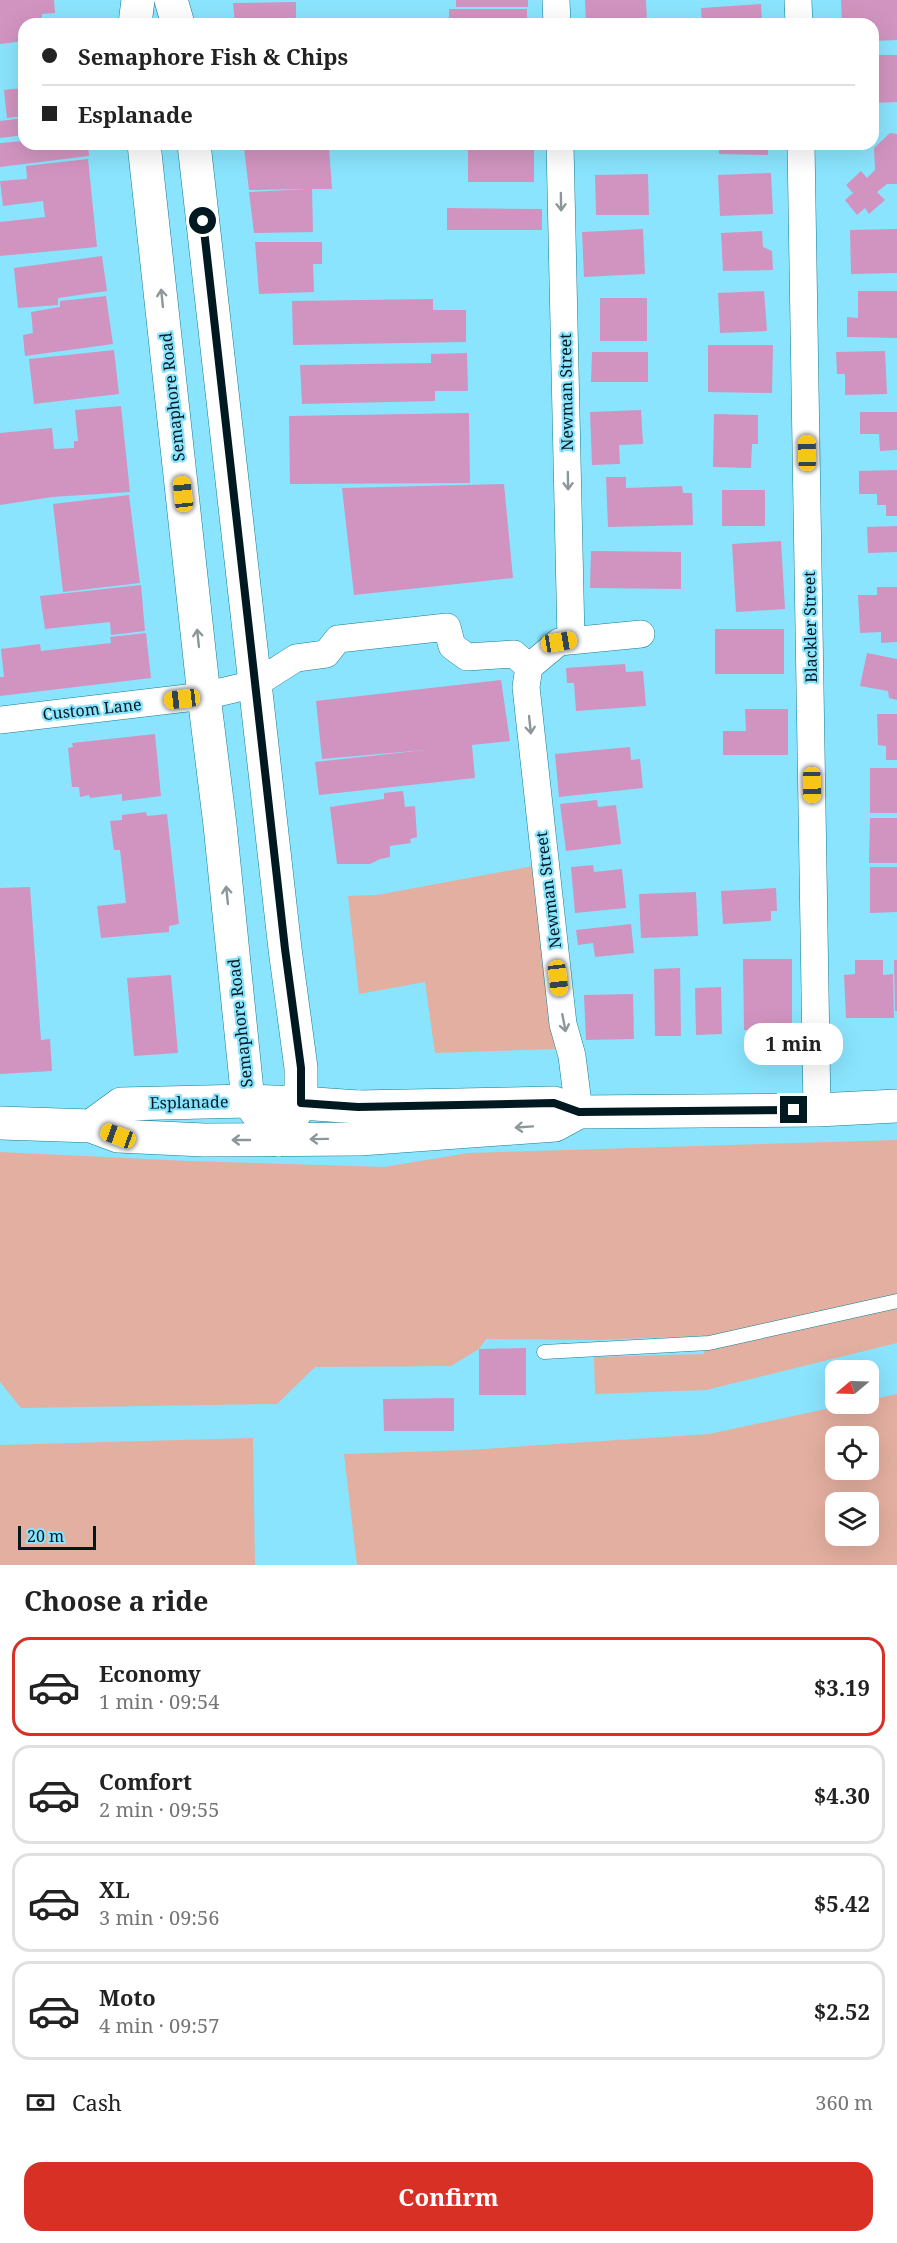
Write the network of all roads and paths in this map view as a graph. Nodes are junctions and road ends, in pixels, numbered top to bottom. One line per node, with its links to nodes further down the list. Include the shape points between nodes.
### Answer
1 (138, 0): 5 (main road)
2 (171, 0): 6 (main road)
3 (556, 0): 7 (street)
4 (798, 0): 8 (street)
5 (136, 18)
6 (176, 18)
7 (557, 18)
8 (799, 18)
9 (145, 150): 17 (main road, Semaphore Road, one-way to 9)
10 (195, 150): 16 (main road)
11 (560, 150): 14 (street, Newman Street, one-way to 14)
12 (801, 150): 24 (street, Blackler Street)
13 (641, 634): 14 (street)
14 (571, 639): 15 (street, via 559,642)
15 (529, 667): 16 (street, Custom Lane, via 514,654 467,657 452,646 447,627 338,639 326,654 296,658); 25 (street, Newman Street, one-way to 25, via 526,687 543,852 563,1024 572,1056)
16 (255, 684): 17 (street, Custom Lane); 19 (main road)
17 (204, 696): 18 (street, Custom Lane); 20 (main road, Semaphore Road, one-way to 17)
18 (0, 720)
19 (285, 949): 20 (main road); 22 (main road, via 301,1068)
20 (233, 953): 21 (main road, Semaphore Road)
21 (248, 1101): 22 (main road, Esplanade); 27 (main road, Esplanade, via 121,1104); 28 (main road, Semaphore Road)
22 (301, 1103): 25 (main road, Esplanade, via 358,1107 554,1103); 28 (main road)
23 (897, 1106): 24 (main road, Esplanade)
24 (817, 1110): 25 (main road, Esplanade)
25 (579, 1112): 28 (main road, Esplanade, one-way to 28, via 555,1125 360,1139)
26 (0, 1123): 27 (main road, Esplanade)
27 (91, 1126): 28 (main road, Esplanade, one-way to 27, via 118,1136)
28 (278, 1140)
29 (897, 1300): 30 (lane, via 709,1343)
30 (544, 1352)

